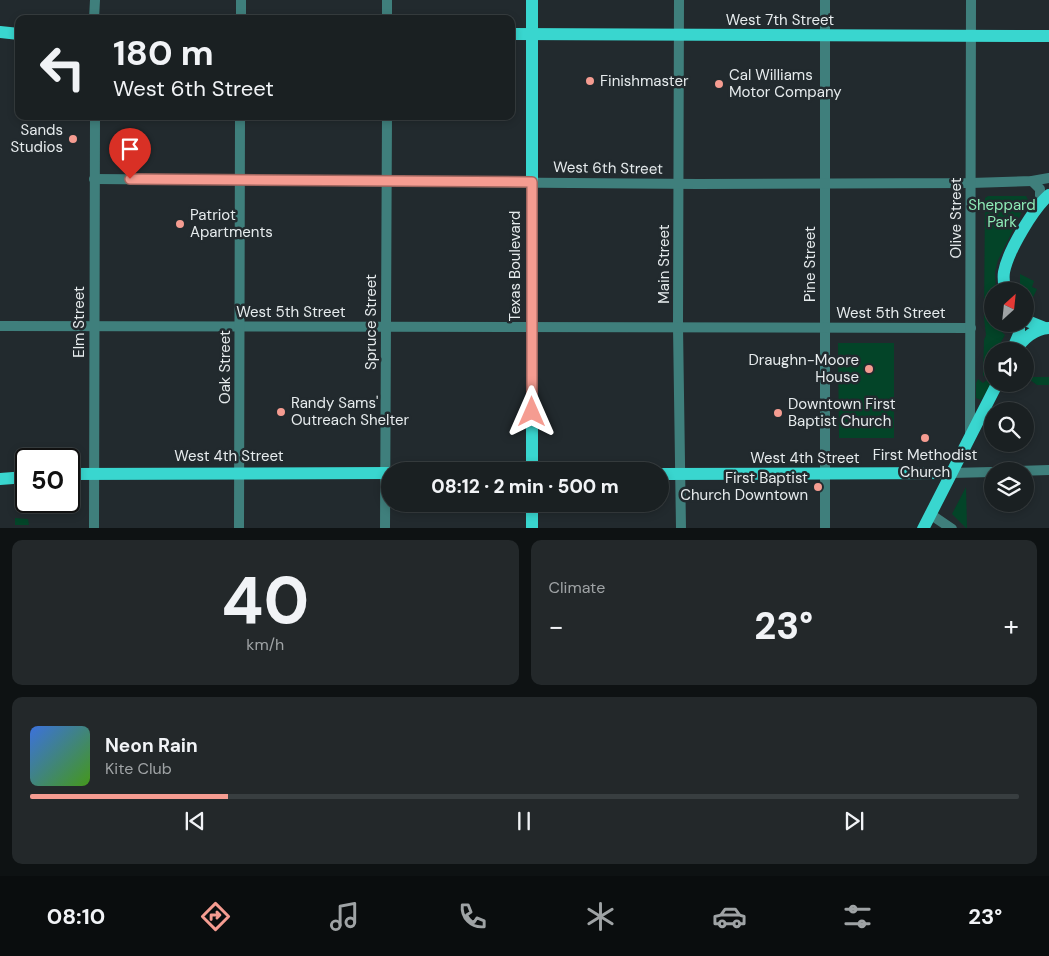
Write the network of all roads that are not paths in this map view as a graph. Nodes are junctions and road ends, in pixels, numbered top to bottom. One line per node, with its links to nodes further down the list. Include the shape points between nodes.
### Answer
1 (95, 0): 8 (street)
2 (241, 0): 9 (street)
3 (387, 0): 10 (street)
4 (532, 0): 14 (main road, Texas Boulevard)
5 (679, 0): 15 (street, Main Street)
6 (825, 0): 16 (street, Pine Street)
7 (971, 0): 17 (street, Olive Street)
8 (94, 15)
9 (241, 15)
10 (387, 15)
11 (0, 32): 12 (main road)
12 (15, 34)
13 (515, 34): 14 (main road, West 7th Street)
14 (531, 34): 15 (main road, West 7th Street); 27 (main road, Texas Boulevard)
15 (679, 36): 16 (main road, West 7th Street); 29 (street, Main Street)
16 (825, 36): 17 (main road, West 7th Street); 30 (street, Pine Street)
17 (970, 36): 18 (main road, West 7th Street); 28 (street, Olive Street)
18 (1049, 36)
19 (95, 120): 23 (street, Elm Street)
20 (240, 120): 24 (street, Oak Street)
21 (387, 120): 25 (street, Spruce Street)
22 (1049, 178): 26 (street, West 6th Street)
23 (94, 179): 24 (street, West 6th Street); 36 (street, Elm Street)
24 (240, 180): 25 (street, West 6th Street); 35 (street, Oak Street)
25 (387, 180): 27 (street, West 6th Street); 37 (street, Spruce Street)
26 (1032, 181): 28 (street, West 6th Street); 31 (street)
27 (532, 182): 29 (street, West 6th Street); 38 (main road, Texas Boulevard)
28 (971, 183): 30 (street, West 6th Street); 41 (street, Olive Street)
29 (679, 184): 30 (street, West 6th Street); 39 (street, Main Street)
30 (825, 184): 40 (street, Pine Street)
31 (1045, 199): 32 (main road, via 1030,218 1005,265)
32 (1004, 282)
33 (1034, 323): 42 (main road)
34 (0, 326): 36 (street, West 5th Street)
35 (240, 326): 36 (street, West 5th Street); 37 (street, West 5th Street); 54 (street, Oak Street)
36 (94, 327): 53 (street, Elm Street)
37 (386, 327): 38 (street, West 5th Street); 46 (street, Spruce Street)
38 (532, 327): 39 (street, West 5th Street); 47 (main road, Texas Boulevard)
39 (678, 327): 40 (street, West 5th Street); 58 (street, Main Street)
40 (825, 328): 41 (street, West 5th Street); 59 (street, Pine Street)
41 (971, 328): 45 (street, Olive Street)
42 (1047, 328): 43 (main road)
43 (1023, 342)
44 (992, 392): 45 (main road)
45 (970, 436): 60 (main road)
46 (388, 462)
47 (532, 462)
48 (1034, 470): 49 (street)
49 (1049, 470)
50 (0, 472): 52 (main road)
51 (984, 472): 60 (street)
52 (15, 473)
53 (93, 473): 54 (main road, West 4th Street); 56 (main road, West 4th Street); 66 (street, Elm Street)
54 (239, 473): 55 (main road, West 4th Street); 67 (street, Oak Street)
55 (381, 473)
56 (80, 474)
57 (669, 474): 58 (main road, West 4th Street)
58 (680, 474): 59 (main road, West 4th Street); 70 (street, Main Street)
59 (825, 474): 60 (main road, West 4th Street); 71 (street, Pine Street)
60 (951, 474): 65 (main road)
61 (15, 478): 62 (main road)
62 (0, 480)
63 (386, 512): 68 (street, Spruce Street)
64 (532, 512): 69 (main road)
65 (930, 514): 72 (main road); 73 (street)
66 (94, 528)
67 (238, 528)
68 (385, 528)
69 (532, 528)
70 (681, 528)
71 (825, 528)
72 (923, 528)
73 (952, 528)

